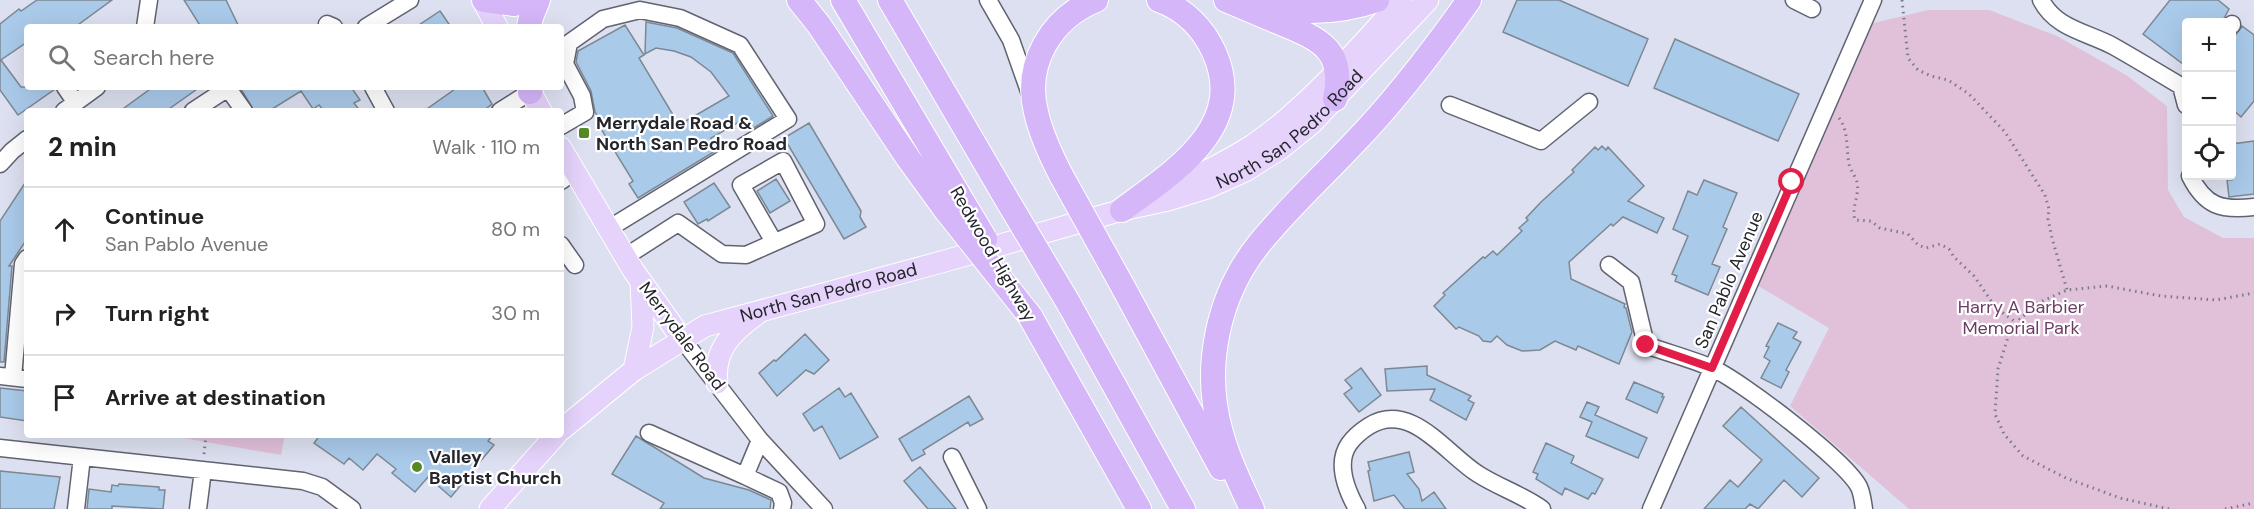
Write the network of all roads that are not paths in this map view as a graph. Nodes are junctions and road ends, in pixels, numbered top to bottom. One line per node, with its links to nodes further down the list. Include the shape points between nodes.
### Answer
1 (149, 0): 22 (street)
2 (410, 0): 23 (street)
3 (483, 0): 4 (highway, via 513,4); 24 (main road)
4 (523, 0)
5 (538, 0): 25 (highway)
6 (800, 0): 49 (highway, via 908,158)
7 (843, 0): 49 (highway, Redwood Highway)
8 (890, 0): 85 (highway, bridge, via 1069,304)
9 (987, 0): 43 (street, via 1011,40)
10 (1096, 0): 43 (highway, via 1063,20 1040,54 1033,87)
11 (1159, 0): 51 (highway, via 1186,15 1209,42 1219,65 1221,99 1214,124 1200,147)
12 (1226, 0): 26 (highway, via 1318,39 1332,54)
13 (1242, 0): 14 (highway, via 1278,9 1317,12)
14 (1377, 0)
15 (1402, 0): 26 (main road, North San Pedro Road)
16 (1428, 0): 34 (main road, North San Pedro Road)
17 (1468, 0): 87 (highway, via 1395,98 1263,240 1232,288 1217,335 1214,400 1225,446)
18 (1794, 0): 21 (street)
19 (1873, 0): 62 (street, San Pablo Avenue)
20 (2041, 0): 27 (street, via 2047,12 2068,27)
21 (1812, 9)
22 (145, 24)
23 (371, 24)
24 (495, 24)
25 (531, 24)
26 (1337, 69): 34 (highway); 51 (main road, North San Pedro Road, via 1299,108 1254,145)
27 (2182, 82)
28 (66, 90): 37 (street)
29 (93, 90): 37 (street)
30 (224, 90): 38 (street)
31 (228, 90): 39 (street)
32 (375, 90): 40 (street)
33 (532, 94): 41 (street)
34 (1335, 99): 51 (main road, North San Pedro Road, via 1295,137 1245,171 1187,194)
35 (1589, 102): 36 (street, via 1541,141)
36 (1450, 105)
37 (70, 107)
38 (197, 108)
39 (242, 108)
40 (384, 108)
41 (506, 108)
42 (564, 124): 52 (street, via 585,112 582,96 565,64 569,43 603,19 640,10 680,18 740,45 788,119)
43 (1040, 126): 86 (highway, bridge, via 1062,177)
44 (24, 141): 46 (street)
45 (564, 160): 47 (main road, Merrydale Road)
46 (0, 164)
47 (568, 176): 52 (main road, Merrydale Road)
48 (2192, 180): 50 (street, via 2208,201 2223,208)
49 (955, 206): 84 (highway, Redwood Highway, bridge, via 1030,316)
50 (2254, 207)
51 (1122, 210): 60 (main road, North San Pedro Road)
52 (608, 230): 55 (main road, Merrydale Road)
53 (774, 242): 53 (street, via 816,224 783,161 741,185); 55 (street, via 746,255 722,254 678,223)
54 (564, 248): 57 (street)
55 (626, 257): 59 (main road, Merrydale Road)
56 (24, 262): 64 (street)
57 (575, 265)
58 (1609, 265): 62 (street, via 1631,282 1646,345)
59 (641, 281): 61 (main road, Merrydale Road); 63 (main road, via 643,327)
60 (765, 309): 61 (main road, North San Pedro Road, via 705,326); 65 (main road, via 724,345 717,361)
61 (682, 339): 63 (main road, North San Pedro Road); 65 (street, Merrydale Road)
62 (1712, 368): 90 (street, San Pablo Avenue); 91 (street, via 1731,378 1846,471 1859,487)
63 (634, 370): 66 (main road, North San Pedro Road)
64 (13, 377)
65 (717, 383): 69 (street, Merrydale Road)
66 (564, 428)
67 (649, 433): 74 (street)
68 (553, 438): 80 (main road)
69 (760, 440): 74 (street); 82 (street, Merrydale Road)
70 (0, 448): 71 (street)
71 (82, 457): 73 (street); 76 (street)
72 (952, 457): 83 (street)
73 (202, 470): 75 (street, via 303,481); 77 (street)
74 (745, 476): 81 (street, via 779,492)
75 (336, 496): 78 (street); 79 (street)
76 (76, 509)
77 (198, 509)
78 (324, 509)
79 (352, 509)
80 (490, 509)
81 (782, 509)
82 (824, 509)
83 (978, 509)
84 (1139, 509)
85 (1183, 509)
86 (1244, 509)
87 (1252, 509)
88 (1357, 509): 89 (street, via 1343,473 1347,448 1366,428 1385,419 1396,419 1414,424 1476,474)
89 (1542, 509)
90 (1651, 509)
91 (1864, 509)

